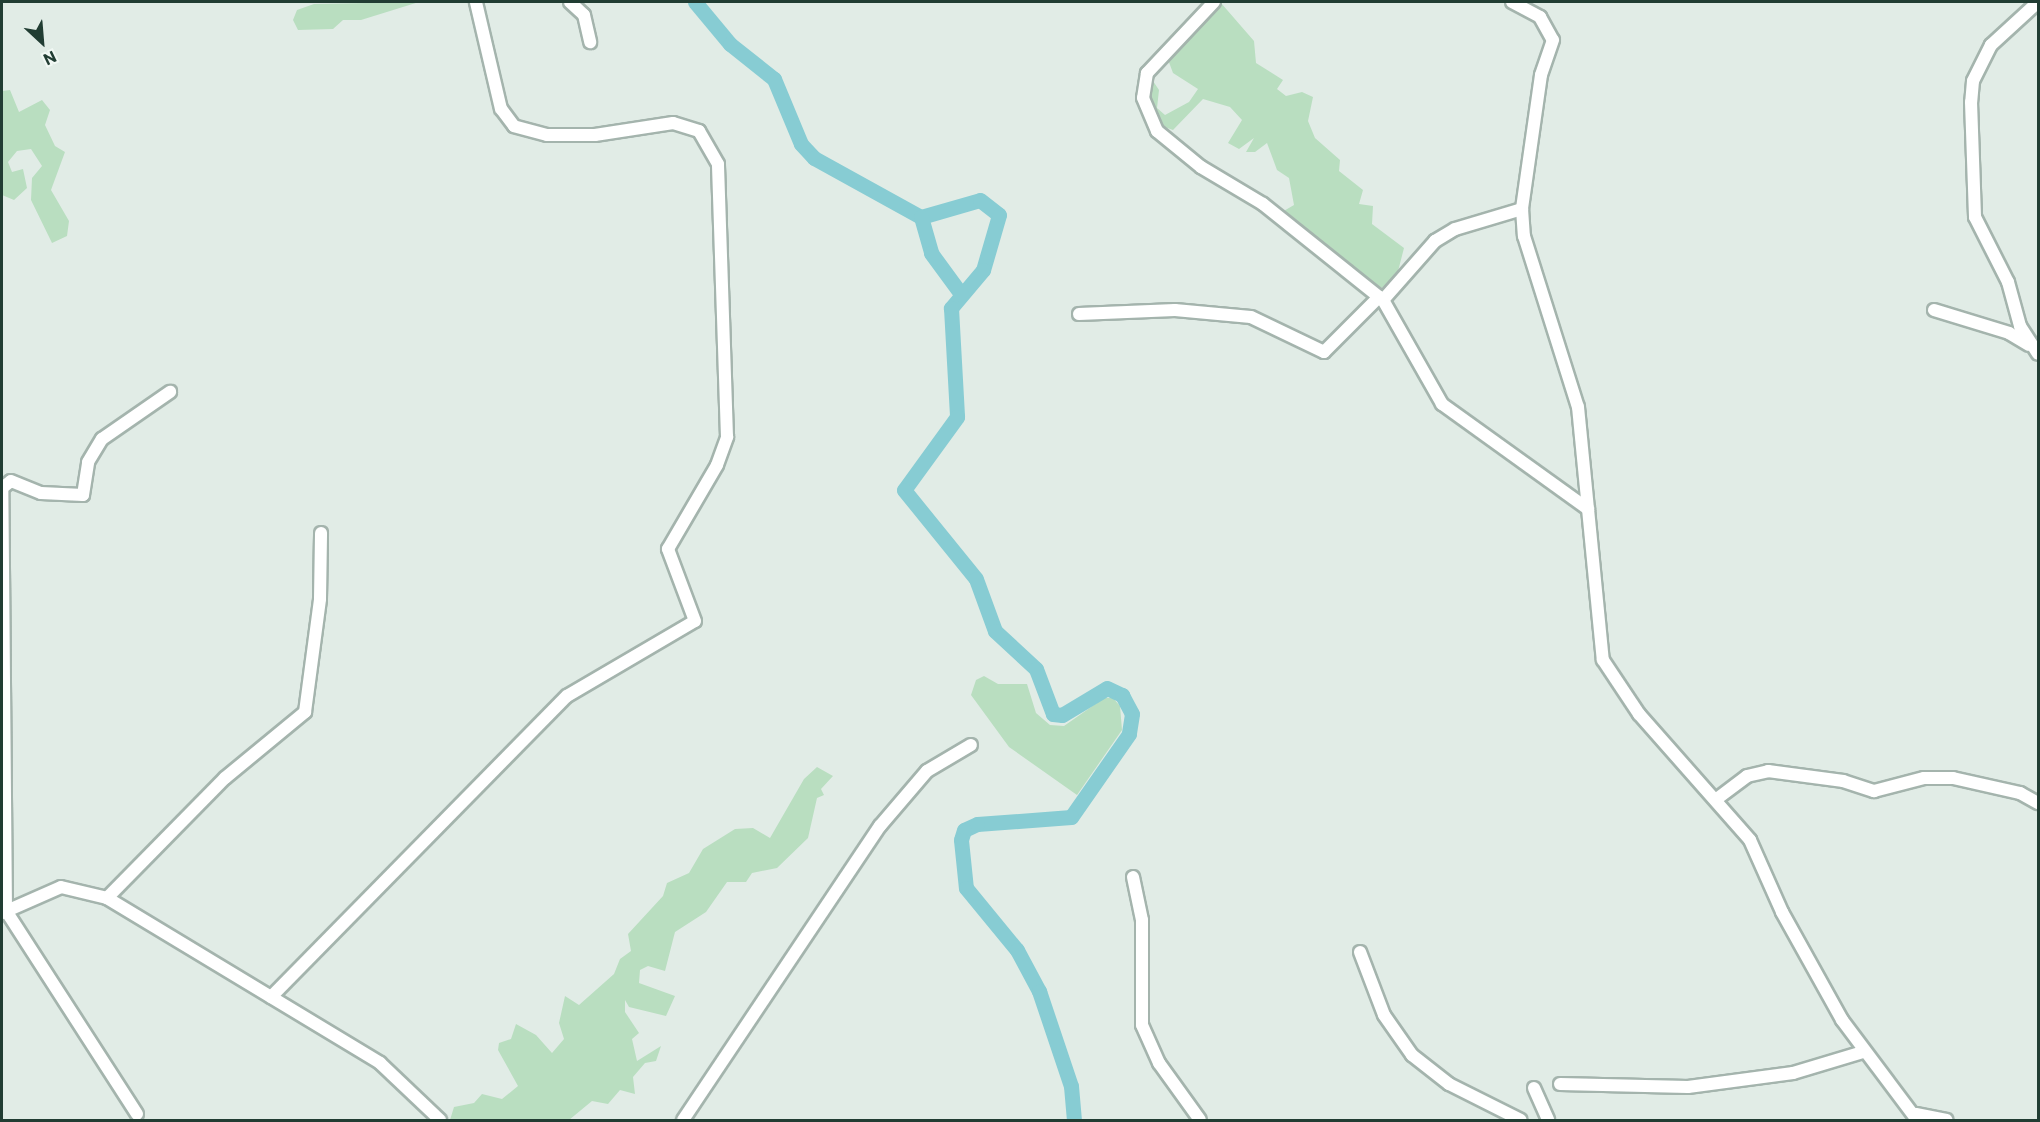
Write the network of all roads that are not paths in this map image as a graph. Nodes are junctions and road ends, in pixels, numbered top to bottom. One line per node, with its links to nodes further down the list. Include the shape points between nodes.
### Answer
1 (476, 2): 22 (street, via 501,109 514,126 547,135 596,135 673,123 699,130 718,164 727,437 717,465 668,549 696,621 567,696)
2 (570, 2): 6 (street, via 584,15)
3 (1214, 2): 8 (street, via 1147,73 1146,114 1176,149 1263,204)
4 (1512, 2): 7 (street, via 1540,17 1553,40 1541,75)
5 (2038, 2): 11 (street, via 1991,45 1973,81 1971,102 1975,217)
6 (590, 42)
7 (1522, 209): 8 (street, via 1455,229 1435,241); 13 (street, via 1524,236 1578,407)
8 (1381, 299): 10 (street, via 1324,352 1251,317 1174,310); 13 (street, via 1442,404)
9 (1934, 310): 11 (street, via 2009,333)
10 (1078, 314)
11 (2035, 351)
12 (170, 392): 20 (street, via 102,440 87,462 83,495 41,493 11,481 2,488)
13 (1588, 508): 16 (street, via 1604,660 1639,714)
14 (321, 533): 19 (street, via 320,599 305,712 225,778)
15 (971, 745): 29 (street, via 927,771 880,826)
16 (1718, 798): 17 (street, via 1747,777 1768,771 1843,781 1874,791 1923,778 1953,778 2020,793); 23 (street, via 1750,840 1782,912)
17 (2038, 803)
18 (1133, 877): 30 (street, via 1142,920 1142,1025 1159,1063)
19 (107, 898): 20 (street, via 61,887); 22 (street)
20 (4, 912): 26 (street)
21 (1360, 952): 31 (street, via 1384,1015 1412,1055 1449,1084)
22 (271, 997): 28 (street, via 380,1063)
23 (1863, 1052): 24 (street, via 1793,1073 1688,1087); 27 (street)
24 (1560, 1084)
25 (1534, 1088): 32 (street)
26 (136, 1114)
27 (1916, 1117): 33 (street)
28 (440, 1120)
29 (683, 1120)
30 (1200, 1120)
31 (1521, 1120)
32 (1548, 1120)
33 (1946, 1120)

